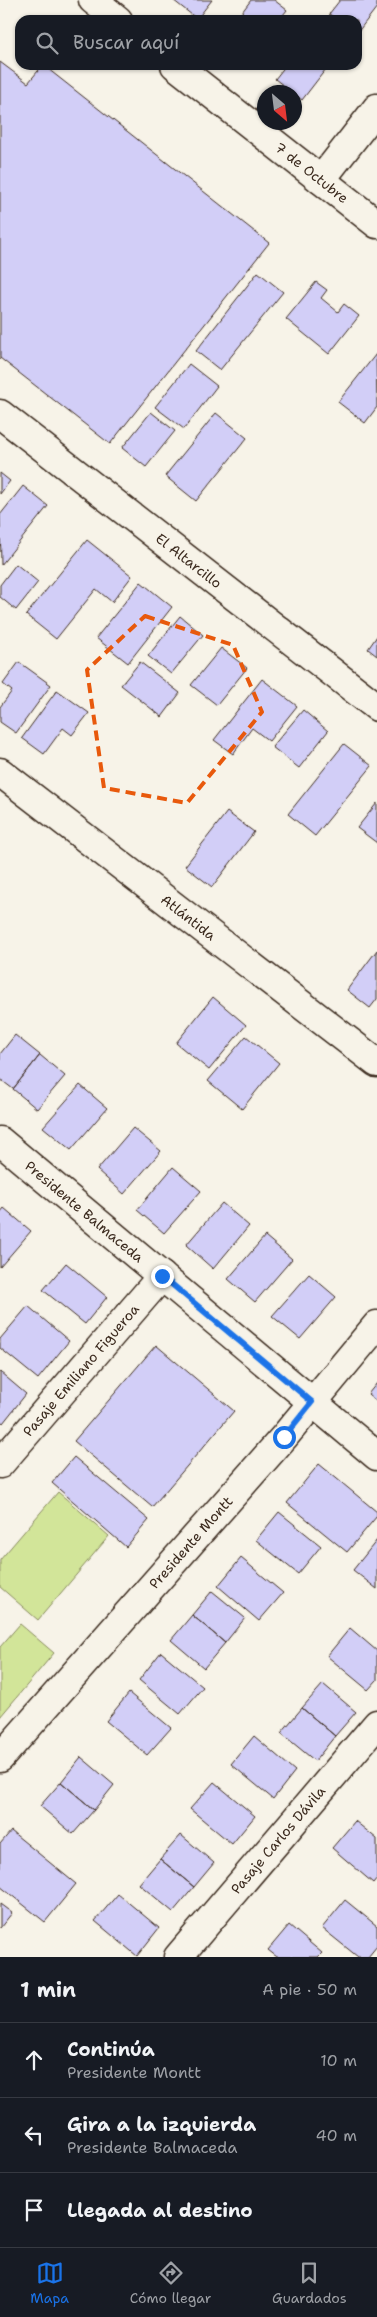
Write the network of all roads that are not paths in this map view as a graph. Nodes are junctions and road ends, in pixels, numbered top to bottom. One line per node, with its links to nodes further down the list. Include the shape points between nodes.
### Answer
1 (92, 0): 2 (street)
2 (112, 15)
3 (181, 70): 5 (street, 7 de Octubre)
4 (377, 108): 5 (street)
5 (321, 180): 6 (street, 7 de Octubre)
6 (377, 224)
7 (0, 414): 8 (street, El Altarcillo)
8 (377, 707)
9 (0, 772): 10 (street, Atlántida)
10 (377, 1063)
11 (0, 1140): 12 (street, Presidente Balmaceda)
12 (162, 1276): 14 (street, Presidente Balmaceda); 16 (street, Pasaje Emiliano Figueroa)
13 (377, 1325): 14 (street, Presidente Montt)
14 (312, 1402): 15 (street, Presidente Balmaceda); 18 (street, Presidente Montt)
15 (377, 1456)
16 (0, 1464)
17 (377, 1724): 19 (street, Pasaje Carlos Dávila)
18 (0, 1758)
19 (178, 1957)

